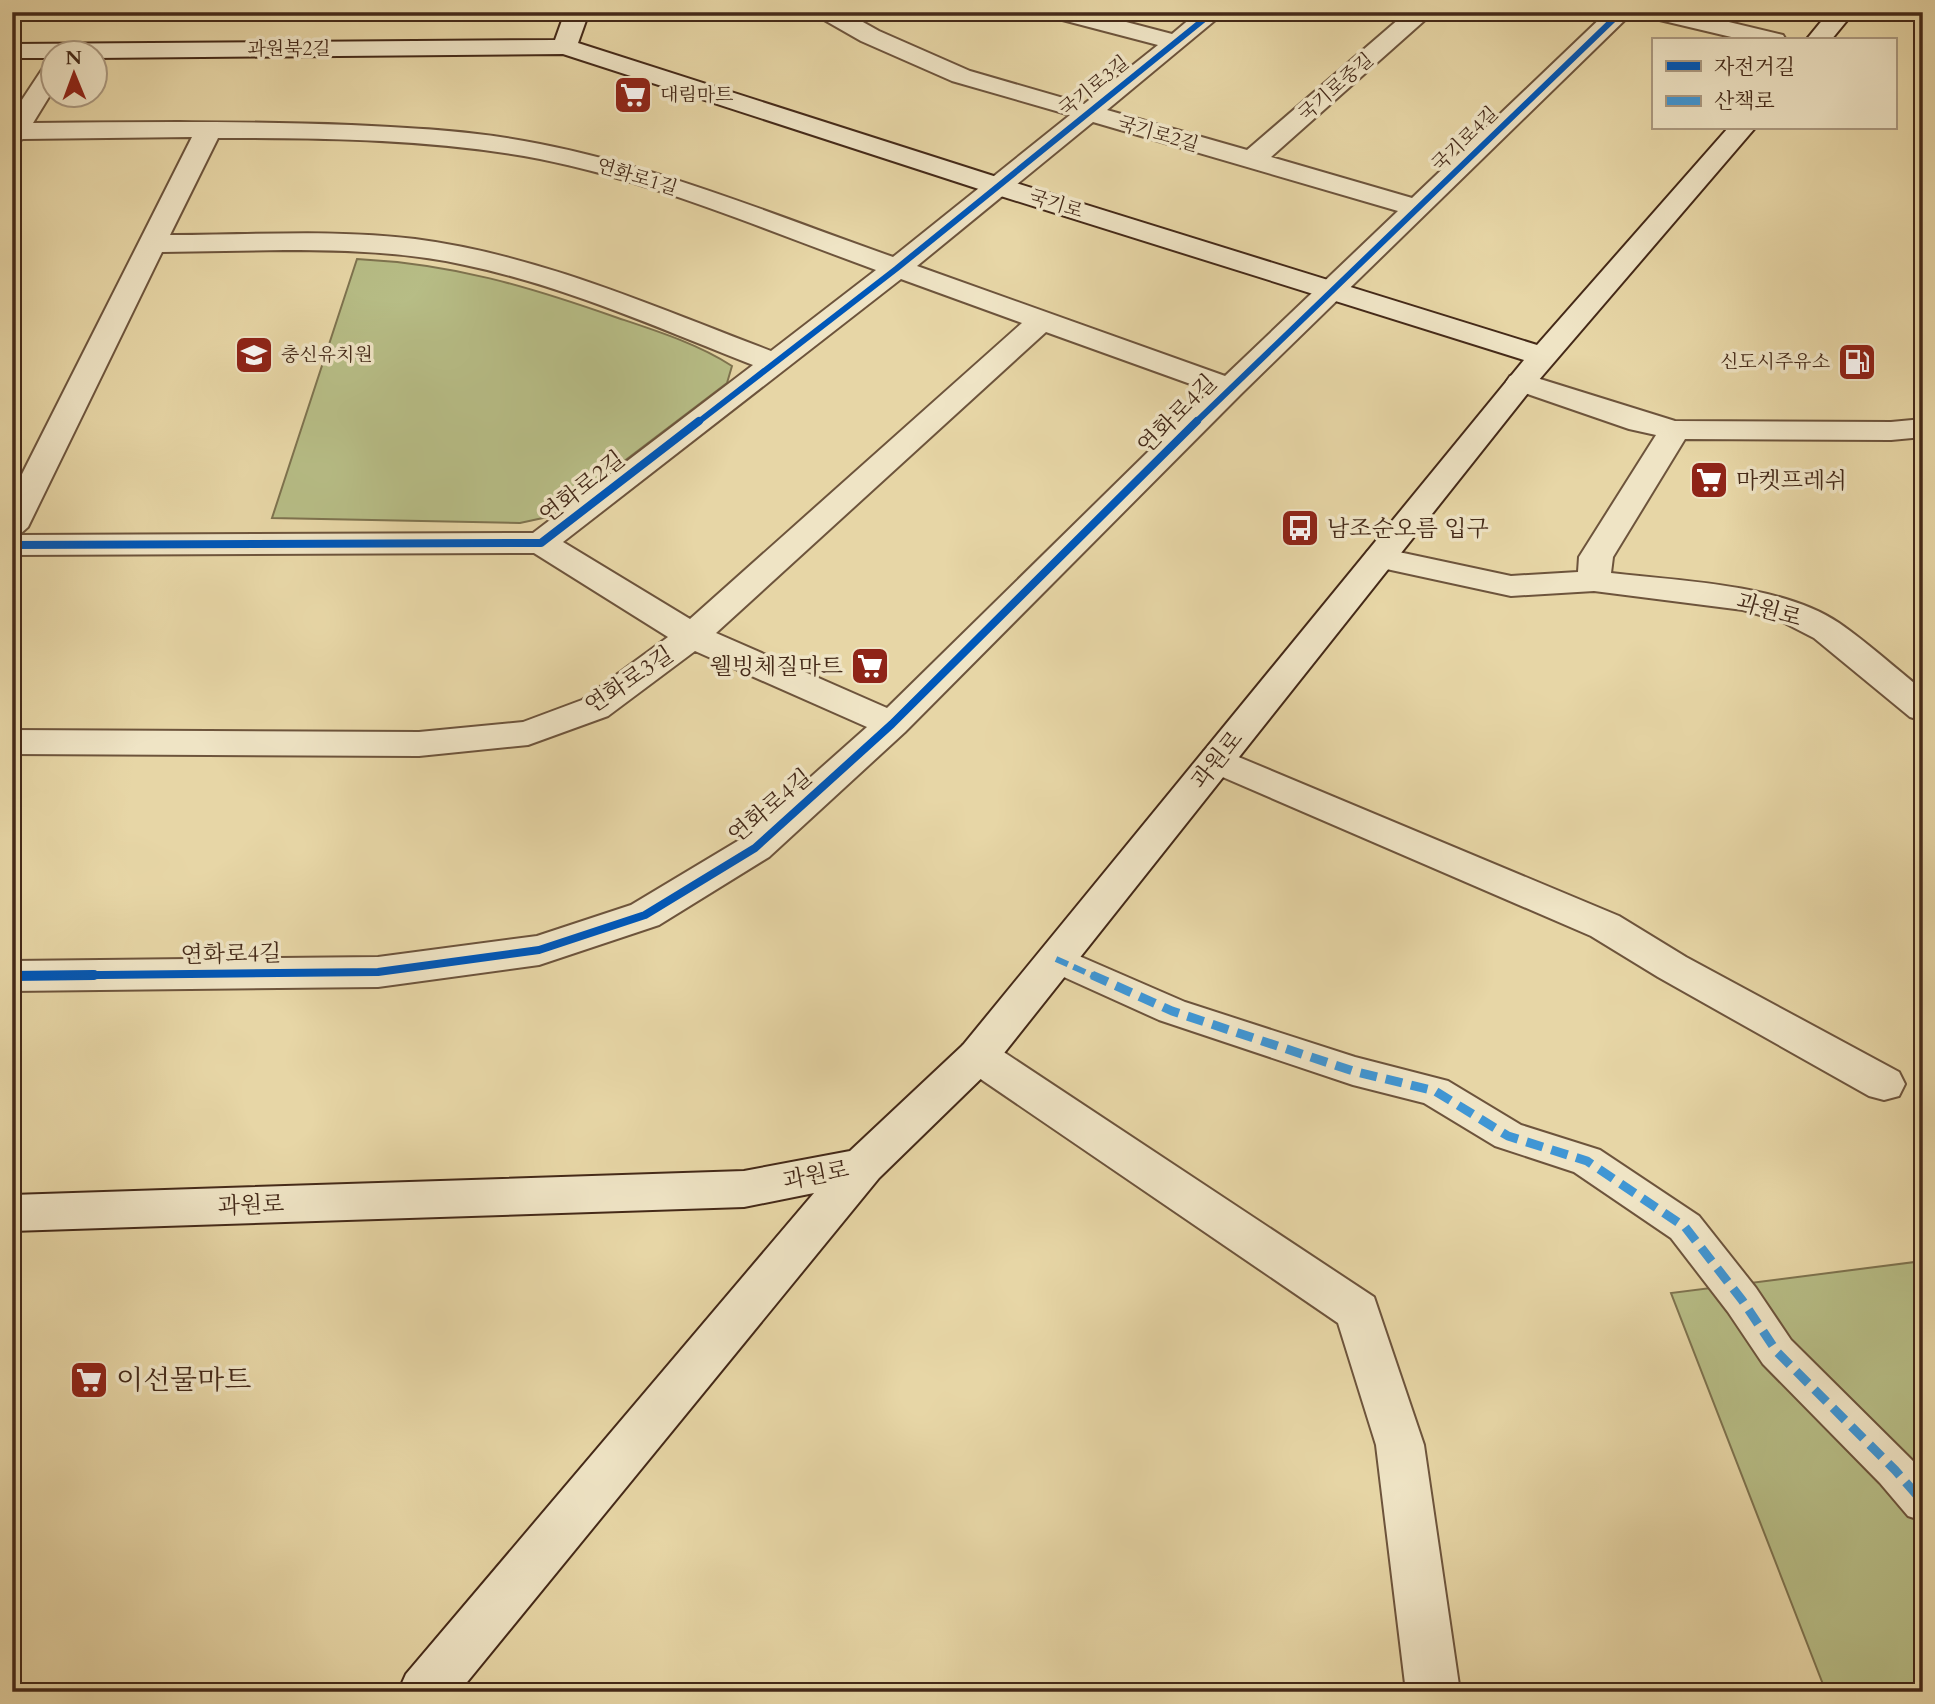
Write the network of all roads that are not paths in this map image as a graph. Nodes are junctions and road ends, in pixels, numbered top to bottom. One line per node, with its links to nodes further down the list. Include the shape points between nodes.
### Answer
1 (577, 12): 12 (street)
2 (827, 12): 17 (street, 국기로2길, via 961,76)
3 (1059, 12): 11 (street, 국기로3길)
4 (1213, 12): 11 (street, 국기로3길)
5 (1422, 12): 21 (street, 국기로중길)
6 (1620, 12): 23 (street, 국기로4길)
7 (1655, 12): 9 (street)
8 (1842, 12): 10 (street)
9 (1766, 38)
10 (1820, 38)
11 (1176, 42): 17 (street, 국기로3길)
12 (565, 47): 15 (street, 과원북2길); 22 (street, 국기로)
13 (12, 51): 14 (street, 과원북2길)
14 (38, 51)
15 (108, 52)
16 (38, 95): 20 (street)
17 (1088, 113): 21 (street, 국기로2길); 22 (street, 국기로3길)
18 (1740, 130): 29 (street, 과원로)
19 (208, 131): 20 (street, 연화로1길); 24 (street); 25 (street, 연화로1길, via 397,136 503,145 657,182)
20 (13, 133)
21 (1251, 161): 23 (street, 국기로2길)
22 (997, 186): 25 (street, 연화로2길); 26 (street, 국기로)
23 (1418, 208): 26 (street, 국기로4길)
24 (152, 244): 28 (street, via 343,244 416,248 481,260 554,279); 33 (street)
25 (896, 269): 27 (street, 연화로1길); 28 (street, 연화로2길)
26 (1334, 291): 29 (street, 국기로); 30 (street, 연화로4길)
27 (1041, 321): 30 (street, 연화로1길); 38 (street, 연화로3길)
28 (774, 363): 34 (street, 연화로2길)
29 (1532, 369): 32 (street, 국기로, via 1640,422); 36 (street, 과원로)
30 (1230, 388): 40 (street, 연화로4길)
31 (1923, 428): 32 (street, 국기로)
32 (1675, 430): 37 (street, via 1596,557)
33 (12, 527)
34 (541, 543): 35 (street, 연화로2길); 38 (street)
35 (12, 545)
36 (1380, 558): 37 (street, 과원로, via 1511,586); 42 (street, 과원로)
37 (1594, 581): 39 (street, 과원로, via 1745,600 1793,613 1826,630)
38 (692, 636): 40 (street); 41 (street, 연화로3길, via 595,708 528,733 419,744)
39 (1923, 709)
40 (892, 724): 44 (street, 연화로4길, via 755,848 645,915 539,950 378,972)
41 (12, 742)
42 (1217, 760): 43 (street, 과원로); 46 (street, via 1605,926)
43 (1056, 959): 45 (street, 과원로); 49 (street, via 1172,1010 1353,1071 1435,1091 1508,1136 1587,1161 1685,1227 1777,1352)
44 (12, 976)
45 (978, 1056): 47 (street, 과원로); 51 (street, via 1358,1311 1400,1445)
46 (1884, 1084)
47 (863, 1166): 48 (street, 과원로, via 744,1189); 50 (street)
48 (12, 1213)
49 (1923, 1502)
50 (425, 1692)
51 (1433, 1692)

